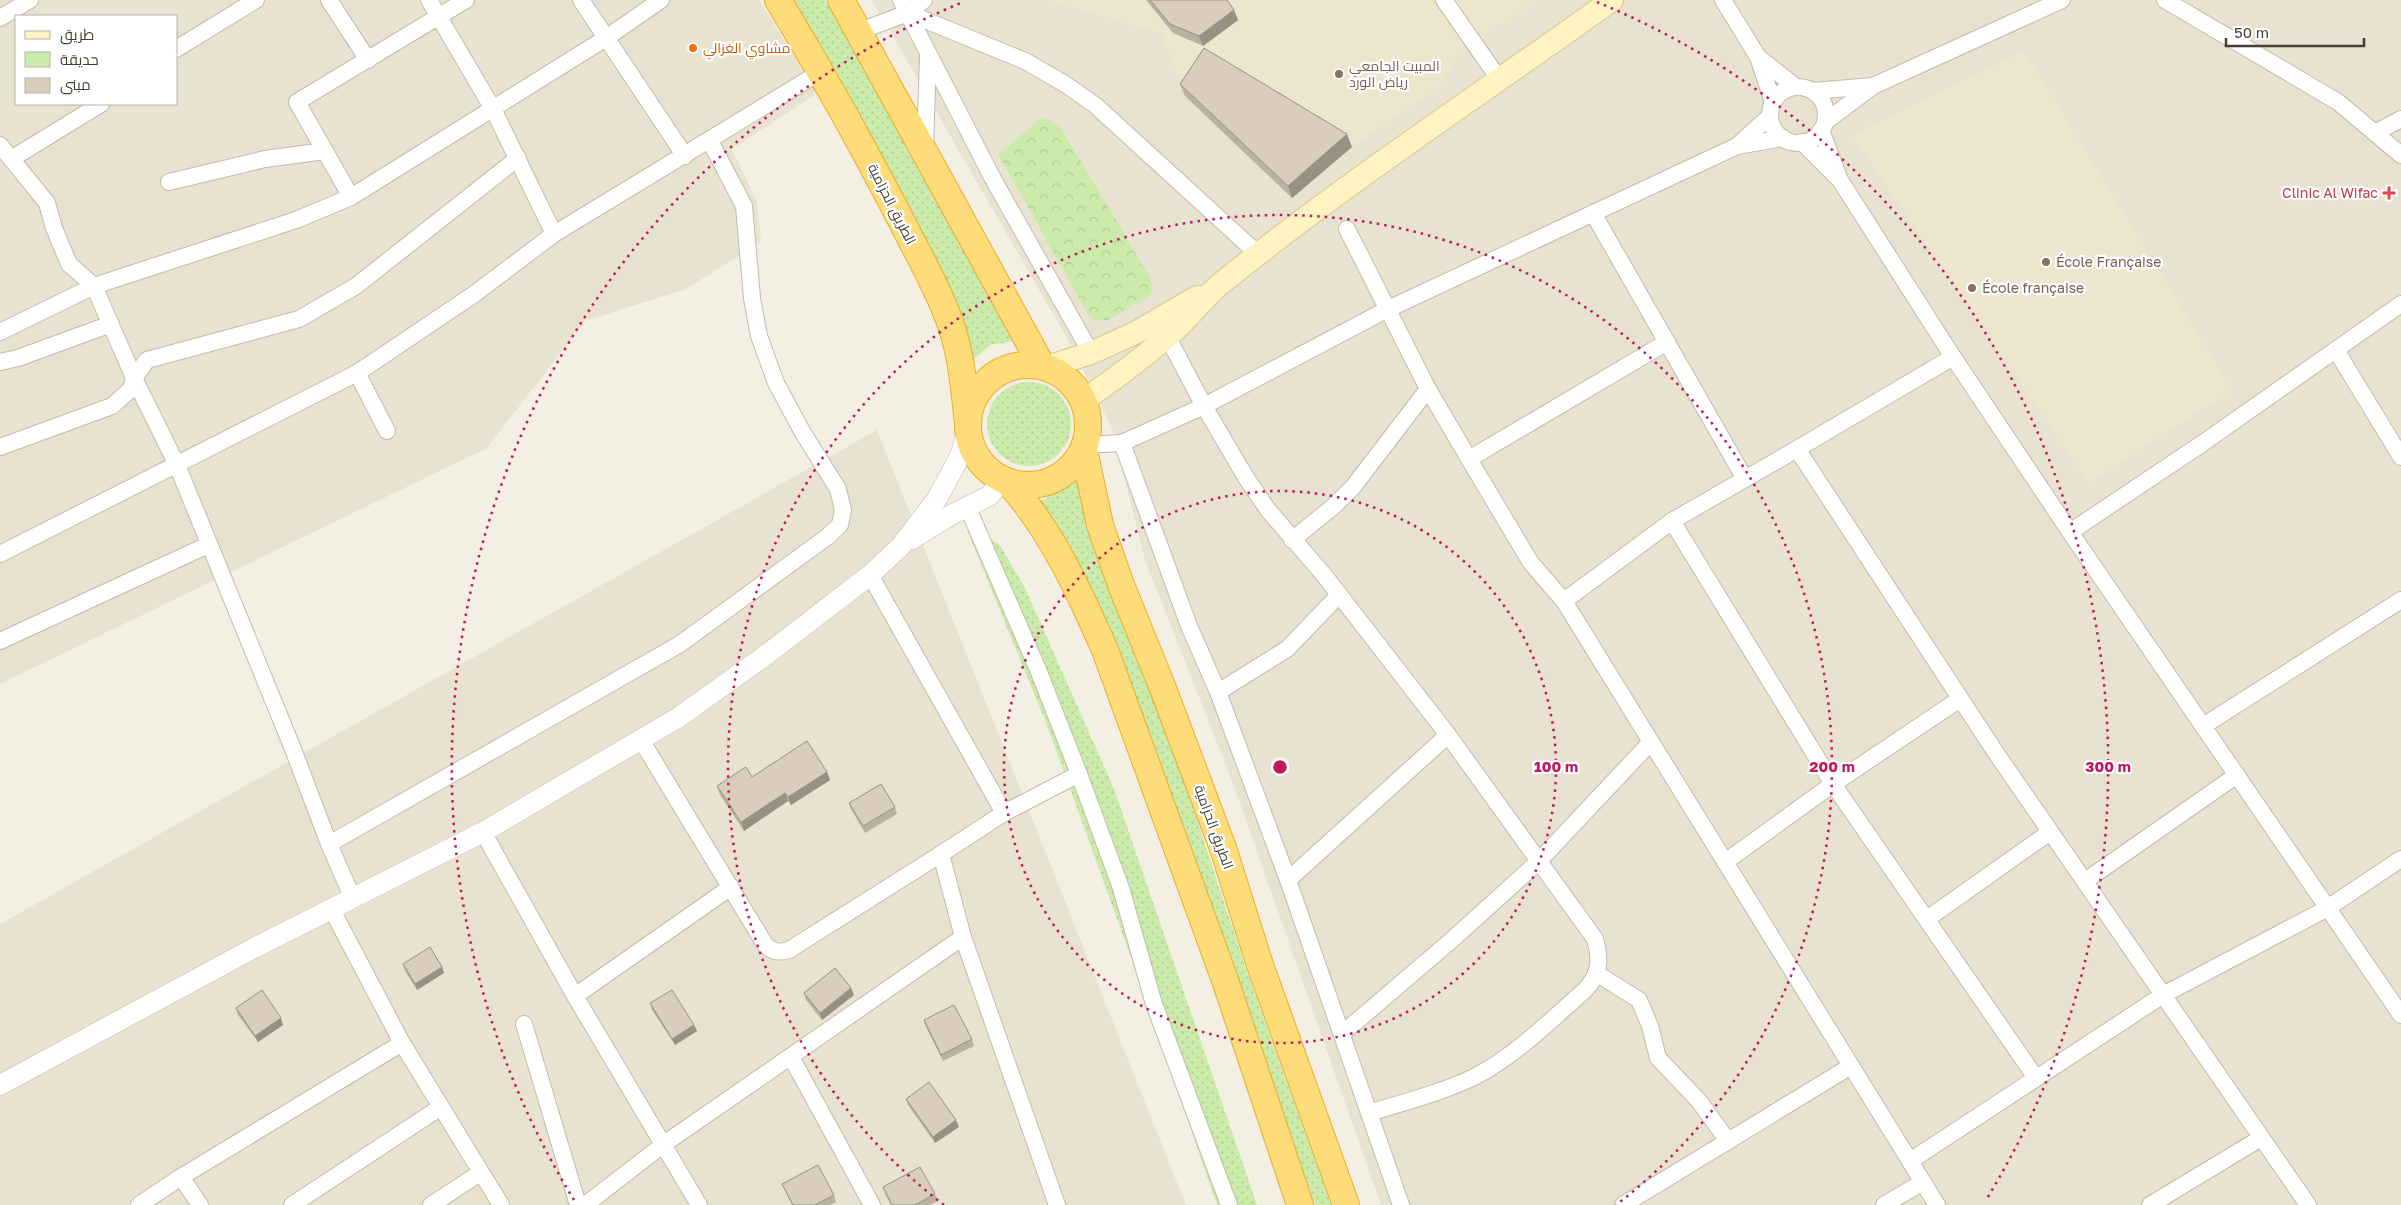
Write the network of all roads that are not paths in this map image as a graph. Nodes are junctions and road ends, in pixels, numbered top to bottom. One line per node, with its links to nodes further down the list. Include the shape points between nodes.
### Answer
1 (30, 0): 18 (street)
2 (256, 0): 21 (street)
3 (328, 0): 24 (street)
4 (429, 0): 17 (street)
5 (466, 0): 17 (street)
6 (581, 0): 20 (street)
7 (661, 0): 20 (street)
8 (778, 0): 25 (highway, الطريق الحزامية)
9 (841, 0): 19 (highway, الطريق الحزامية)
10 (924, 0): 16 (street)
11 (1444, 0): 26 (street)
12 (1612, 0): 26 (main road)
13 (1723, 0): 23 (street)
14 (2062, 0): 27 (street)
15 (2164, 0): 35 (street, via 2338,102)
16 (905, 6): 19 (street); 22 (street); 53 (street, via 1025,61 1094,104)
17 (439, 17): 24 (street); 31 (street)
18 (0, 18)
19 (860, 31): 42 (highway, الطريق الحزامية)
20 (606, 38): 31 (street); 44 (street)
21 (178, 48)
22 (928, 55): 42 (street); 63 (street)
23 (1758, 57): 28 (street); 32 (street)
24 (368, 60): 41 (street, via 297,102)
25 (822, 71): 37 (street); 72 (highway, الطريق الحزامية, via 938,292 961,360)
26 (1499, 79): 53 (main road)
27 (1873, 86): 29 (street); 34 (street)
28 (1796, 87): 29 (street); 32 (street, via 1779,94)
29 (1813, 91): 34 (street, via 1824,105)
30 (99, 105): 46 (street)
31 (493, 109): 45 (street); 49 (street)
32 (1772, 109): 36 (street, via 1772,125); 40 (street)
33 (2401, 119): 35 (street)
34 (1823, 126): 38 (street, via 1816,136); 47 (street)
35 (2375, 133): 43 (street)
36 (1783, 138): 38 (street); 40 (street)
37 (710, 141): 44 (street); 107 (street, via 744,206 752,298 759,336 776,383 838,489 843,510 840,525 680,644)
38 (1802, 142): 47 (street)
39 (0, 145): 46 (street)
40 (1736, 146): 50 (street)
41 (325, 151): 48 (street, via 265,160); 49 (street)
42 (925, 152): 66 (highway, الطريق الحزامية)
43 (2401, 155)
44 (685, 156): 52 (street)
45 (518, 158): 52 (street); 68 (street, via 356,286 328,303 299,319 272,328 147,360)
46 (11, 159): 54 (street, via 48,203 69,264)
47 (1840, 180): 64 (street)
48 (170, 182)
49 (351, 198): 54 (street, via 296,220)
50 (1593, 213): 57 (street); 61 (street)
51 (1347, 229): 57 (street)
52 (554, 234): 67 (street, via 473,295)
53 (1259, 255): 55 (main road)
54 (94, 286): 58 (street); 59 (street)
55 (1218, 286): 60 (main road); 63 (main road, via 1135,333)
56 (2401, 304): 62 (street)
57 (1386, 310): 69 (street); 71 (street)
58 (111, 324): 65 (street); 68 (street)
59 (0, 332)
60 (1167, 336): 70 (main road); 71 (street)
61 (1667, 342): 79 (street); 81 (street)
62 (2336, 350): 78 (street); 85 (street)
63 (1091, 353): 66 (main road)
64 (1953, 357): 77 (street); 85 (street)
65 (0, 362)
66 (1045, 366): 70 (highway, الطريق الحزامية, via 1069,380); 72 (highway, via 1024,364 991,376 971,405)
67 (358, 373): 73 (street); 80 (street)
68 (134, 378): 75 (street, via 132,389 112,406); 80 (street)
69 (1428, 389): 79 (street); 86 (street, via 1353,486)
70 (1084, 400): 76 (highway, الطريق الحزامية, via 1089,433)
71 (1204, 406): 74 (street); 86 (street, via 1245,476)
72 (968, 426): 82 (highway, الطريق الحزامية, via 975,454 992,473); 88 (street, via 960,456 937,499)
73 (387, 430)
74 (1122, 443): 76 (street); 95 (street, via 1189,626)
75 (0, 446)
76 (1084, 448): 82 (highway, via 1073,465 1059,477 1025,485); 152 (highway, الطريق الحزامية, via 1100,525 1223,848 1260,966)
77 (1797, 449): 81 (street); 96 (street)
78 (2401, 457)
79 (1469, 459): 93 (street, via 1531,563)
80 (177, 465): 87 (street); 89 (street)
81 (1745, 479): 84 (street)
82 (1005, 480): 83 (street, via 989,496); 151 (highway, الطريق الحزامية, via 1040,524 1086,606 1105,650 1226,983)
83 (966, 506): 88 (street); 101 (street, via 1039,672)
84 (1672, 521): 93 (street); 103 (street)
85 (2070, 532): 97 (street)
86 (1292, 540): 91 (street)
87 (208, 545): 94 (street); 107 (street)
88 (900, 547): 90 (street)
89 (0, 554)
90 (870, 575): 99 (street, via 762,658); 104 (street)
91 (1339, 595): 95 (street, via 1287,649); 98 (street)
92 (2401, 600): 97 (street)
93 (1564, 601): 100 (street)
94 (0, 641)
95 (1218, 692): 112 (street)
96 (1960, 699): 103 (street); 106 (street)
97 (2203, 726): 102 (street)
98 (1448, 735): 110 (street); 112 (street)
99 (641, 740): 105 (street); 114 (street)
100 (1650, 743): 110 (street); 111 (street)
101 (1079, 774): 104 (street); 150 (street, via 1121,888 1154,1004)
102 (2237, 775): 113 (street); 116 (street)
103 (1833, 784): 111 (street); 118 (street)
104 (1004, 813): 108 (street)
105 (483, 832): 115 (street); 122 (street)
106 (2050, 832): 113 (street); 118 (street)
107 (329, 844): 115 (street)
108 (941, 854): 114 (street, via 782,952 766,946); 119 (street)
109 (2401, 859): 116 (street)
110 (1539, 861): 120 (street, via 1595,939 1600,957); 125 (street)
111 (1724, 862): 128 (street)
112 (1288, 880): 125 (street)
113 (2085, 881): 121 (street)
114 (731, 887): 122 (street)
115 (353, 899): 117 (street)
116 (2326, 909): 121 (street); 123 (street)
117 (332, 910): 126 (street); 130 (street, via 254,948)
118 (1927, 919): 129 (street)
119 (963, 937): 127 (street); 149 (street)
120 (1596, 972): 132 (street, via 1585,990 1500,1062 1451,1086); 134 (street, via 1639,1000 1658,1058 1699,1101)
121 (2163, 995): 129 (street); 133 (street)
122 (575, 996): 135 (street)
123 (2401, 1015)
124 (524, 1024): 145 (street)
125 (1342, 1033): 132 (street)
126 (402, 1043): 131 (street); 138 (street)
127 (791, 1057): 135 (street); 148 (street)
128 (1851, 1066): 134 (street); 136 (street)
129 (2036, 1078): 136 (street)
130 (0, 1085)
131 (441, 1106): 137 (street); 142 (street)
132 (1369, 1114): 153 (street)
133 (2261, 1138): 157 (street); 158 (street)
134 (1728, 1141): 154 (street)
135 (664, 1144): 146 (street); 147 (street)
136 (1910, 1161): 139 (street)
137 (480, 1173): 143 (street); 144 (street)
138 (181, 1177): 140 (street); 141 (street)
139 (1922, 1182): 155 (street); 156 (street)
140 (139, 1205)
141 (200, 1205)
142 (292, 1205)
143 (431, 1205)
144 (501, 1205)
145 (578, 1205)
146 (585, 1205)
147 (699, 1205)
148 (872, 1205)
149 (1057, 1205)
150 (1229, 1205)
151 (1300, 1205)
152 (1346, 1205)
153 (1401, 1205)
154 (1623, 1205)
155 (1884, 1205)
156 (1937, 1205)
157 (2150, 1205)
158 (2308, 1205)

